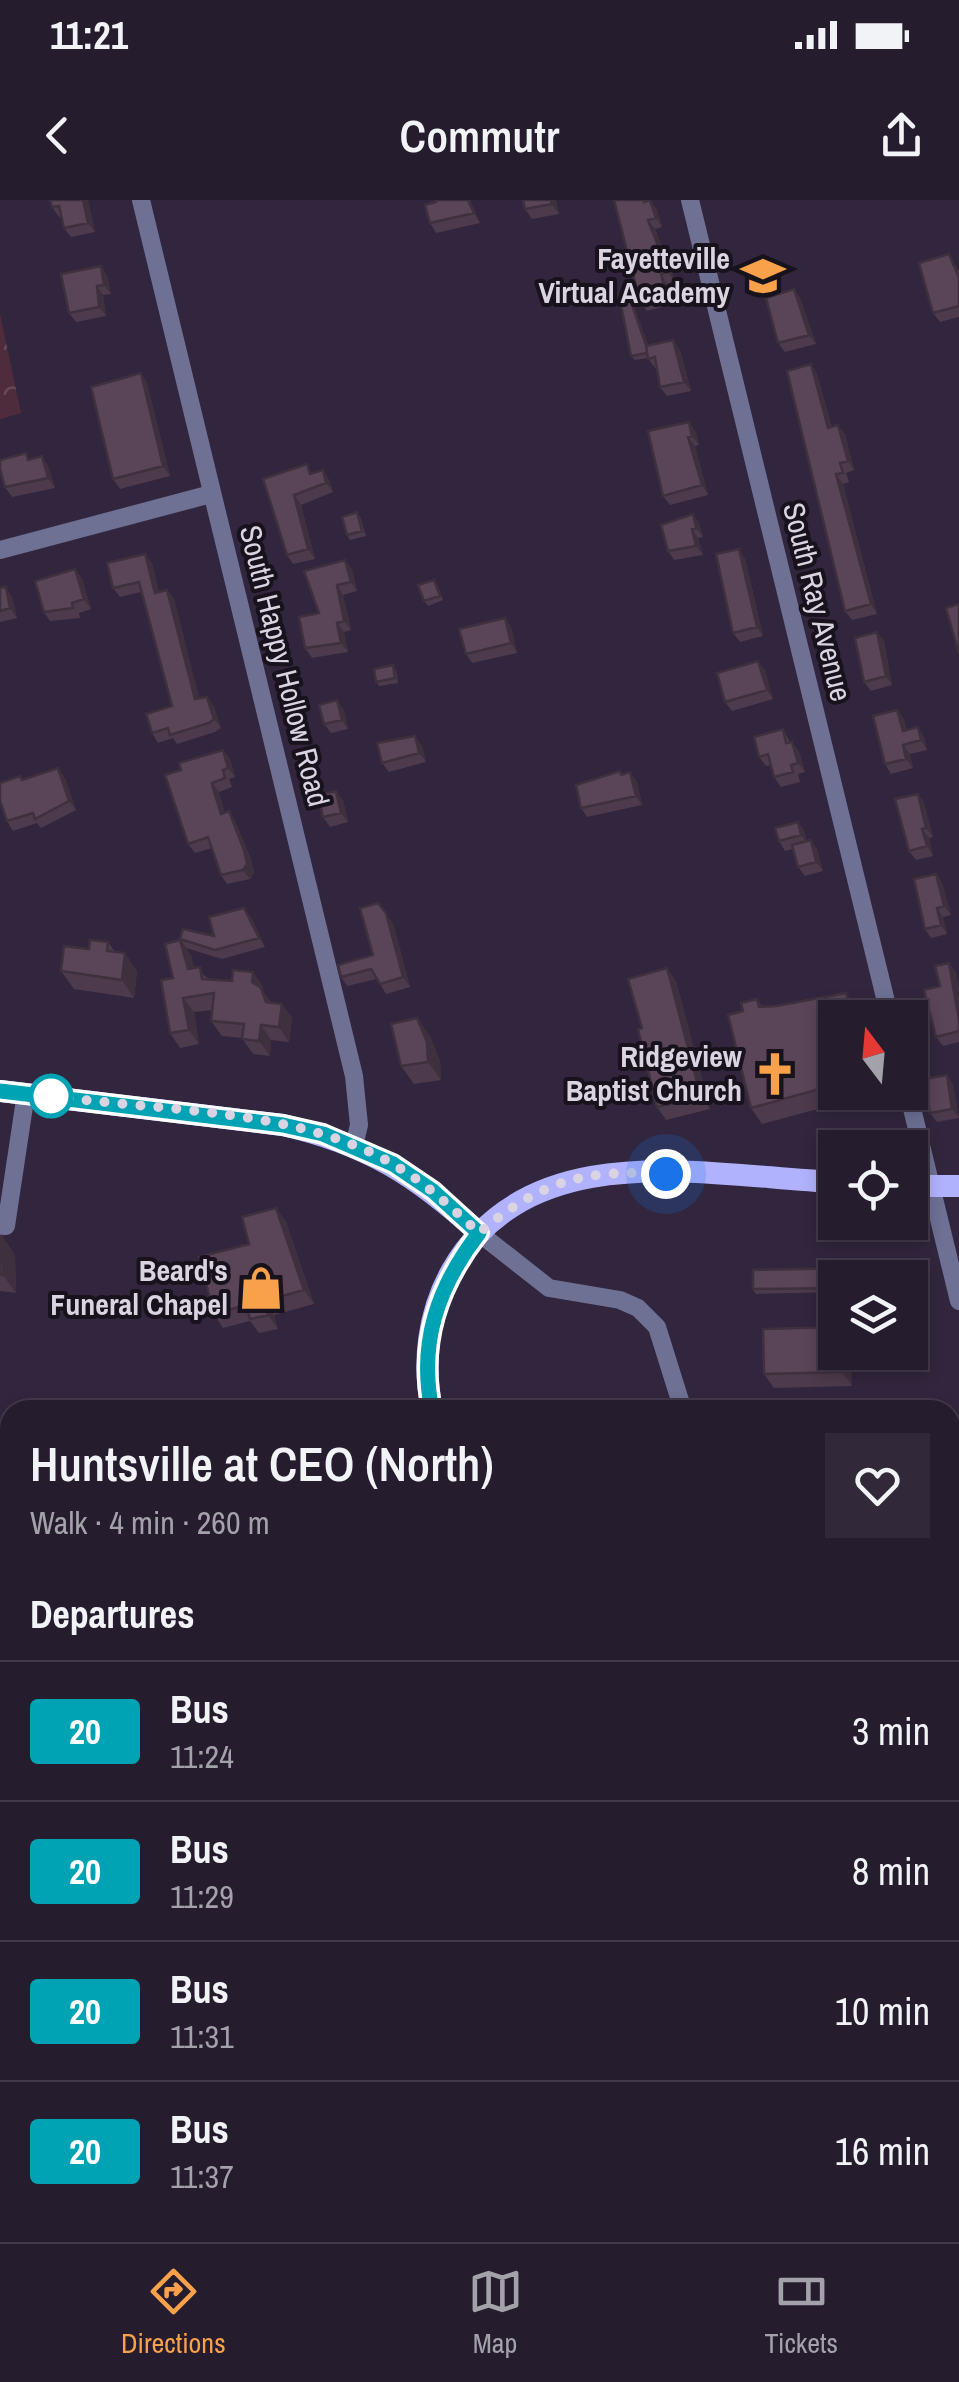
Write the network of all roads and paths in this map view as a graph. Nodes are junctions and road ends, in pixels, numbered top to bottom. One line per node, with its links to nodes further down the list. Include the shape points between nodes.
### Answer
1 (141, 200): 3 (street, South Happy Hollow Road)
2 (690, 200): 5 (street, South Ray Avenue)
3 (212, 494): 4 (street); 8 (street, South Happy Hollow Road, via 354,1076 360,1125)
4 (0, 550)
5 (886, 1000)
6 (0, 1091): 7 (main road)
7 (26, 1093): 8 (main road, via 283,1125); 13 (street, via 6,1226)
8 (354, 1146): 14 (main road, via 420,1182)
9 (818, 1181): 14 (main road, via 588,1175 515,1203)
10 (959, 1186): 11 (main road)
11 (928, 1187)
12 (928, 1208): 15 (street)
13 (0, 1226)
14 (479, 1233): 16 (main road, via 458,1260 433,1316); 17 (street, via 549,1288 638,1308 657,1327)
15 (959, 1300)
16 (431, 1400)
17 (679, 1400)

